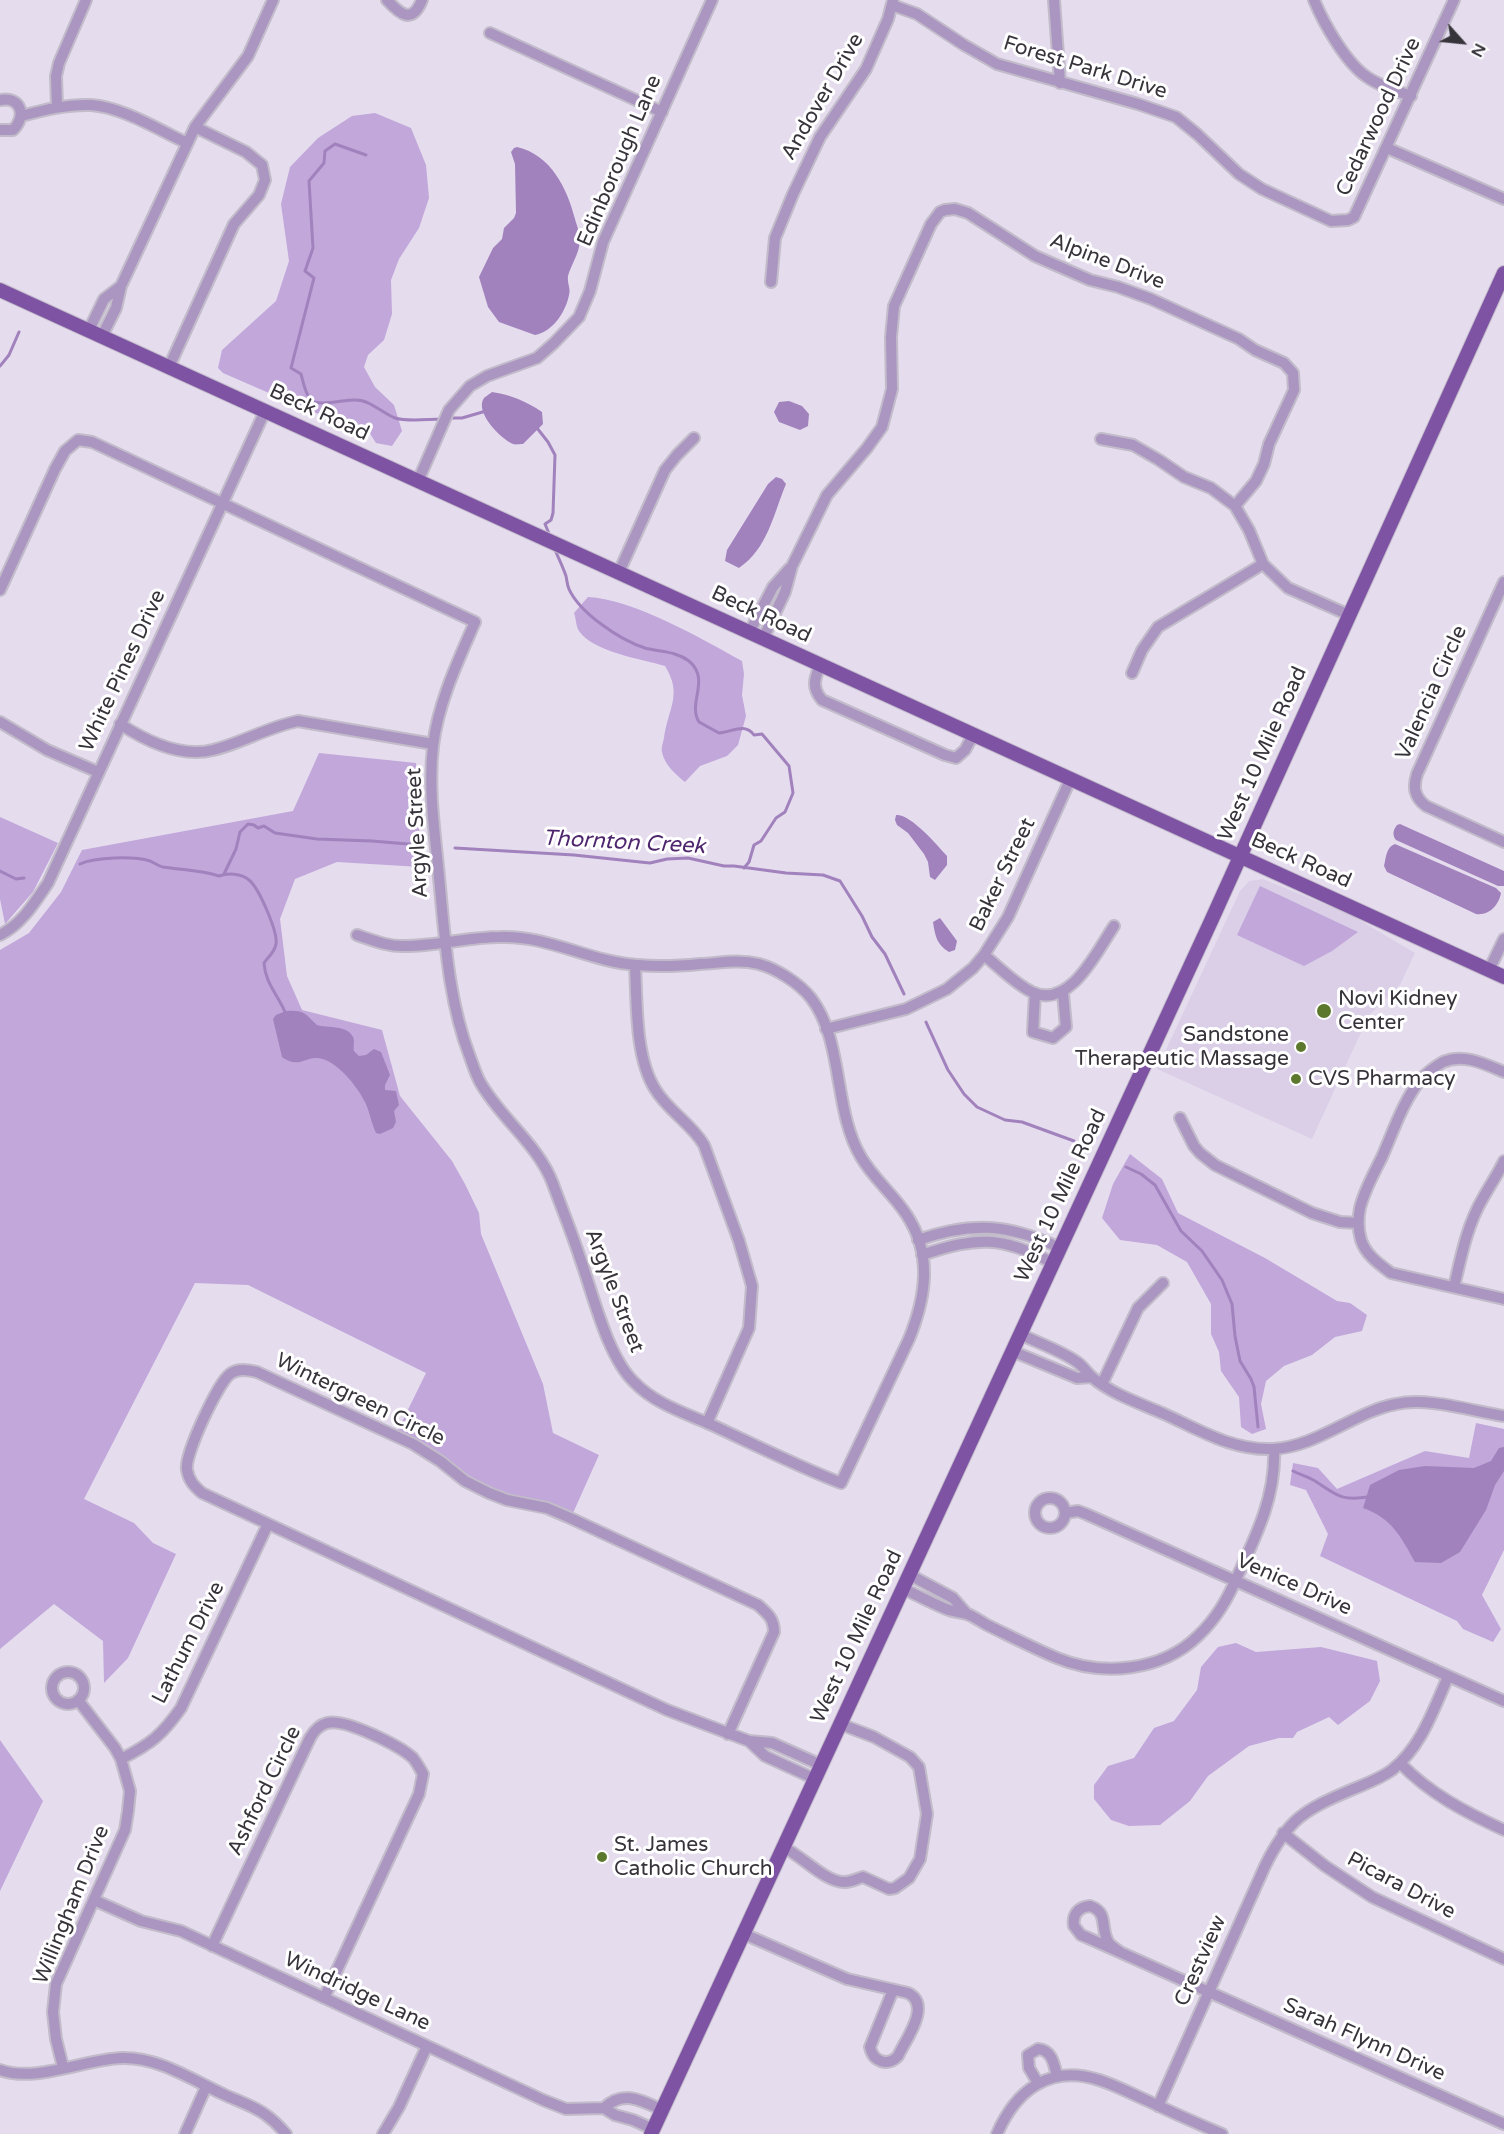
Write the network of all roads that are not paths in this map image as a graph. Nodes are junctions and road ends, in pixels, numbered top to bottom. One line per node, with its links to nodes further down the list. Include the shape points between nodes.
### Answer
1 (86, 0): 14 (street, via 59,63)
2 (273, 0): 17 (street, via 248,56)
3 (387, 0): 4 (street, via 400,14 409,16)
4 (422, 0)
5 (712, 0): 15 (street, Edinborough Lane)
6 (1054, 0): 11 (street)
7 (1314, 0): 12 (street, via 1342,49 1366,77)
8 (1454, 0): 12 (street, Cedarwood Drive)
9 (893, 3): 11 (street, Forest Park Drive, via 997,64); 24 (street, Andover Drive, via 866,69 820,137 793,194 775,238)
10 (490, 33): 15 (street)
11 (1060, 83): 22 (street, Forest Park Drive, via 1176,117 1239,174 1262,189 1331,221)
12 (1411, 96): 20 (street, Cedarwood Drive)
13 (0, 100): 16 (street, via 14,102)
14 (57, 107): 16 (street); 19 (street, via 90,105 112,109)
15 (662, 112): 31 (street, Edinborough Lane, via 603,242 579,317 537,358 470,386 449,410)
16 (21, 116): 18 (street, via 13,130)
17 (195, 127): 19 (street); 27 (street, via 246,152 262,165 265,180 259,195 234,224)
18 (0, 130)
19 (187, 143): 26 (street, via 121,286 105,299)
20 (1387, 148): 21 (street); 22 (street, Cedarwood Drive)
21 (1504, 199)
22 (1354, 217)
23 (1504, 273): 39 (main road, West 10 Mile Road)
24 (771, 282)
25 (0, 290): 26 (main road, Beck Road)
26 (95, 333): 27 (main road, Beck Road)
27 (169, 367): 28 (main road, Beck Road)
28 (265, 411): 31 (main road, Beck Road); 32 (street, White Pines Drive)
29 (694, 438): 36 (street, via 665,470)
30 (1101, 439): 33 (street, via 1133,445 1184,477 1211,488)
31 (418, 481): 36 (main road, Beck Road)
32 (223, 502): 38 (street, Argyle Street, via 92,442 78,440 64,450); 45 (street, White Pines Drive); 47 (street, Argyle Street, via 475,622 448,686)
33 (1235, 506): 34 (street); 35 (street, Alpine Drive, via 1256,481 1294,390 1293,373 1284,363 1151,299 1090,280 1035,256 968,213 950,209 940,212 931,224 894,306 892,389 882,427 831,489)
34 (1263, 564): 39 (street, via 1288,588); 43 (street, via 1158,627)
35 (792, 566): 40 (street, via 772,587); 41 (street, Alpine Drive, via 785,592)
36 (619, 572): 40 (main road, Beck Road)
37 (1504, 582): 50 (street, Valencia Circle, via 1414,785 1416,796 1426,806)
38 (0, 590)
39 (1349, 615): 51 (main road, West 10 Mile Road)
40 (749, 633): 41 (main road, Beck Road)
41 (763, 639): 42 (main road, Beck Road)
42 (820, 665): 46 (main road, Beck Road); 46 (street, via 813,682 822,699 956,758)
43 (1132, 673)
44 (0, 722): 48 (street, via 46,750)
45 (120, 724): 47 (street, via 180,751 212,750 298,721); 48 (street, White Pines Drive)
46 (973, 735): 49 (main road, Beck Road)
47 (433, 744): 56 (street, Argyle Street, via 431,782)
48 (98, 772): 54 (street, White Pines Drive, via 48,883 30,910)
49 (1070, 780): 51 (main road, Beck Road); 57 (street, Baker Street, via 1008,918)
50 (1504, 842)
51 (1240, 856): 59 (main road, Beck Road); 71 (main road, West 10 Mile Road)
52 (1114, 926): 62 (street, via 1076,981)
53 (357, 934): 56 (street, via 376,942 405,946)
54 (0, 935)
55 (1504, 939): 59 (street)
56 (446, 941): 58 (street, via 527,938); 82 (street, Argyle Street, via 452,994 479,1081 525,1138 552,1180 622,1367 651,1396)
57 (984, 955): 61 (street); 63 (street, Baker Street, via 947,989 925,1001 883,1016)
58 (635, 965): 63 (street, via 725,961 761,965 777,971 810,997); 82 (street, via 641,1048 648,1074 655,1090 696,1131 704,1145 752,1286 749,1329)
59 (1489, 970): 60 (main road, Beck Road)
60 (1504, 975)
61 (1035, 993): 62 (street); 62 (street, via 1033,1032 1053,1038 1066,1027)
62 (1063, 993)
63 (826, 1029): 69 (street, via 854,1143 873,1174 906,1213)
64 (1504, 1072): 67 (street, via 1459,1058 1443,1062 1422,1078 1368,1188)
65 (1180, 1118): 67 (street, via 1194,1146 1215,1165 1312,1213)
66 (1504, 1161): 75 (street, via 1467,1235)
67 (1359, 1224): 75 (street, via 1366,1251 1391,1273)
68 (999, 1228): 69 (street, via 948,1231); 70 (street); 71 (street)
69 (918, 1240): 72 (street)
70 (997, 1242): 72 (street, via 976,1242); 73 (street, via 1017,1246)
71 (1060, 1248): 73 (main road, West 10 Mile Road)
72 (922, 1255): 82 (street, Argyle Street, via 925,1279 917,1320 842,1483)
73 (1053, 1263): 77 (main road, West 10 Mile Road)
74 (1163, 1283): 80 (street, via 1138,1308)
75 (1454, 1287): 76 (street)
76 (1504, 1299)
77 (1020, 1334): 78 (main road, West 10 Mile Road); 79 (street, via 1078,1362)
78 (1012, 1351): 79 (street, via 1077,1378); 86 (main road, West 10 Mile Road)
79 (1092, 1377): 80 (street)
80 (1102, 1384): 83 (street, via 1212,1437 1254,1449)
81 (1504, 1416): 83 (street, via 1407,1402 1379,1409 1301,1443)
82 (707, 1423)
83 (1274, 1449): 87 (street, via 1267,1506)
84 (1065, 1513): 87 (street, Venice Drive, via 1086,1514)
85 (268, 1524): 94 (street, Wintergreen Circle, via 667,1710); 94 (street, Wintergreen Circle, via 202,1493 191,1483 187,1470 192,1446 225,1380 232,1372 244,1369 413,1444 489,1493 547,1508 758,1605 774,1623 774,1632); 96 (street, Lathum Drive, via 182,1708 165,1732)
86 (910, 1575): 88 (main road, West 10 Mile Road); 89 (street, via 948,1594)
87 (1236, 1581): 89 (street, via 1218,1613 1191,1642 1162,1659 1123,1668 1084,1666 1059,1658); 90 (street, Venice Drive)
88 (903, 1589): 89 (street); 93 (main road, West 10 Mile Road)
89 (967, 1614)
90 (1448, 1677): 92 (street, Venice Drive); 97 (street, via 1421,1736)
91 (78, 1700): 96 (street, Willingham Drive)
92 (1504, 1701)
93 (840, 1724): 98 (main road, West 10 Mile Road); 102 (street, via 910,1756 919,1767 927,1814 920,1859 909,1878 889,1889 863,1877 851,1882 832,1879)
94 (728, 1734): 95 (street, Wintergreen Circle)
95 (749, 1741): 98 (street, Wintergreen Circle, via 772,1743); 99 (street, Wintergreen Circle, via 765,1756)
96 (121, 1759): 103 (street, Willingham Drive, via 129,1791 125,1830)
97 (1400, 1763): 100 (street, via 1446,1801); 101 (street, via 1383,1776 1317,1806)
98 (821, 1765): 99 (main road, West 10 Mile Road)
99 (815, 1779): 102 (main road, West 10 Mile Road)
100 (1504, 1830)
101 (1283, 1833): 107 (street, Picara Drive, via 1372,1898); 109 (street, Crestview)
102 (783, 1847): 104 (main road, West 10 Mile Road)
103 (94, 1900): 105 (street, Windridge Lane); 112 (street, Willingham Drive, via 56,1984 53,2012)
104 (744, 1934): 108 (street, via 847,1979); 119 (main road, West 10 Mile Road)
105 (212, 1946): 110 (street, Windridge Lane); 110 (street, Ashford Circle, via 316,1728 328,1722 342,1723 380,1738 415,1760 423,1774 419,1794)
106 (1120, 1952): 106 (street, Sarah Flynn Drive, via 1077,1931 1074,1920 1079,1909 1090,1906 1101,1913 1108,1942); 109 (street, Sarah Flynn Drive)
107 (1504, 1959)
108 (893, 1990): 108 (street, via 912,1995 919,2011 898,2056 883,2062 870,2047)
109 (1209, 1992): 117 (street, Crestview); 120 (street, Sarah Flynn Drive)
110 (324, 1998): 111 (street, Windridge Lane)
111 (427, 2046): 118 (street, Windridge Lane, via 566,2109); 124 (street)
112 (63, 2067): 113 (street, via 27,2073); 116 (street, via 122,2058 147,2060)
113 (0, 2070)
114 (1058, 2076): 115 (street); 115 (street, via 1051,2056 1038,2049 1028,2055 1027,2062); 117 (street, via 1098,2080)
115 (1038, 2084): 125 (street, via 1015,2103)
116 (206, 2087): 122 (street); 123 (street, via 265,2114)
117 (1158, 2106): 126 (street)
118 (604, 2108): 119 (street, Windridge Lane, via 614,2099 625,2098); 121 (street, Windridge Lane)
119 (662, 2110): 121 (main road, West 10 Mile Road)
120 (1504, 2124)
121 (652, 2132)
122 (185, 2134)
123 (286, 2134)
124 (383, 2134)
125 (997, 2134)
126 (1222, 2134)

